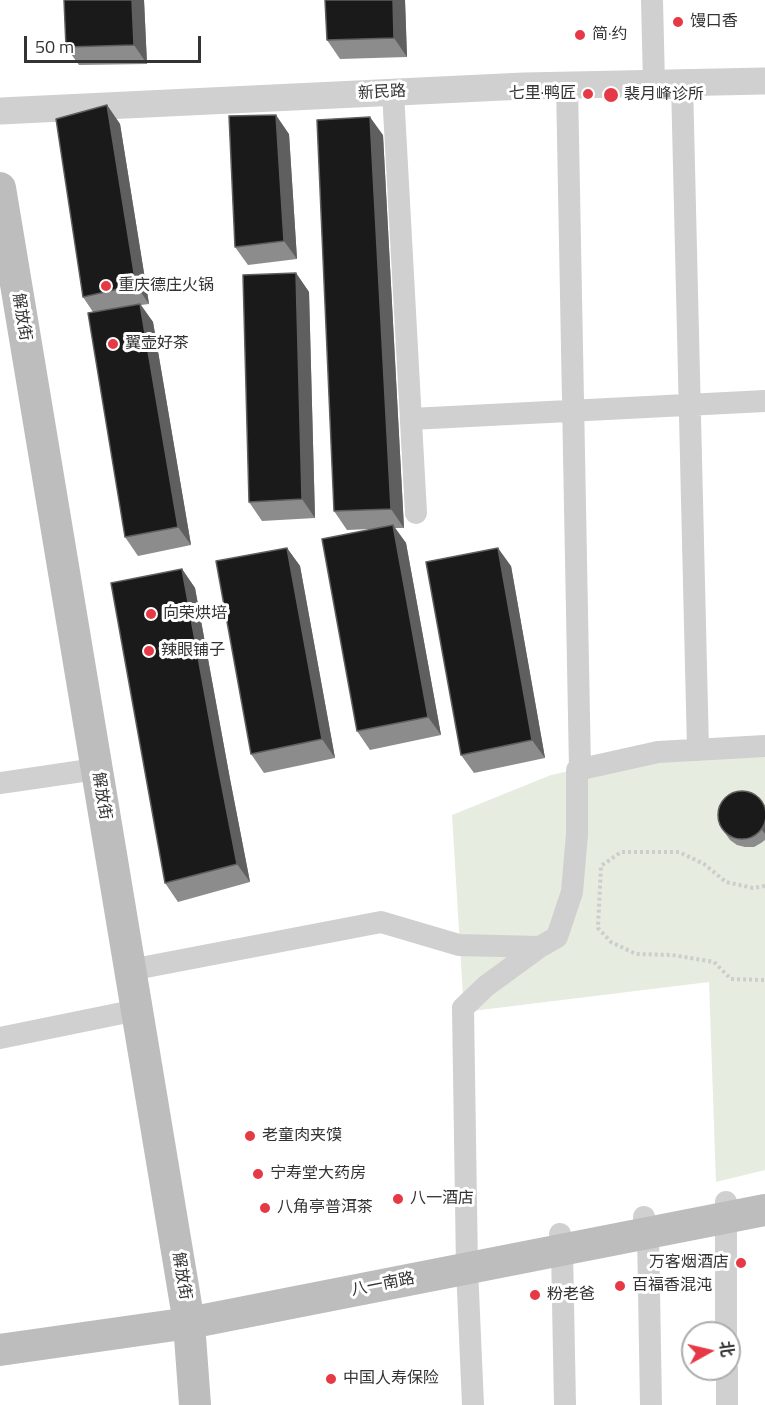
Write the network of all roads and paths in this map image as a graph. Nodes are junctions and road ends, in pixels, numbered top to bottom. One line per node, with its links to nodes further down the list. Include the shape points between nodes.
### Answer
1 (652, 0): 4 (street)
2 (765, 81): 3 (street, 新民路)
3 (682, 82): 4 (street, 新民路); 11 (street)
4 (654, 83): 5 (street, 新民路)
5 (567, 85): 6 (street, 新民路); 12 (street)
6 (393, 92): 7 (street, 新民路); 13 (street)
7 (0, 111)
8 (0, 188): 18 (main road, 解放街)
9 (0, 311): 18 (main road)
10 (765, 401): 11 (street)
11 (689, 405): 12 (street); 16 (street)
12 (573, 411): 13 (street); 17 (street)
13 (411, 419): 14 (street)
14 (416, 513)
15 (765, 746): 16 (street)
16 (698, 750): 17 (street, via 658,752)
17 (580, 769): 21 (street, via 572,892 557,937)
18 (86, 770): 19 (street); 22 (main road, 解放街); 24 (main road)
19 (0, 783)
20 (765, 886): 23 (path, via 753,888 726,882 704,864 679,852 621,852 601,866 598,928 611,942 636,954 714,962 731,979)
21 (540, 947): 22 (street, via 459,945 381,922); 31 (street, via 463,1008)
22 (130, 970): 24 (main road, 解放街)
23 (765, 980)
24 (127, 1012): 25 (street); 32 (main road, 解放街)
25 (0, 1038)
26 (765, 1194): 27 (main road, 八一南路)
27 (725, 1210): 28 (main road, 八一南路); 29 (main road, 八一南路); 33 (street)
28 (765, 1210)
29 (646, 1225): 30 (main road, 八一南路); 41 (street)
30 (561, 1242): 31 (main road, 八一南路); 40 (street)
31 (467, 1260): 32 (main road, 八一南路); 39 (street)
32 (179, 1314): 34 (main road, 八一南路); 35 (main road, 八一南路); 37 (main road); 38 (main road, 解放街)
33 (726, 1321)
34 (0, 1331)
35 (0, 1350)
36 (726, 1381): 42 (street)
37 (181, 1405)
38 (195, 1405)
39 (472, 1405)
40 (565, 1405)
41 (651, 1405)
42 (727, 1405)

